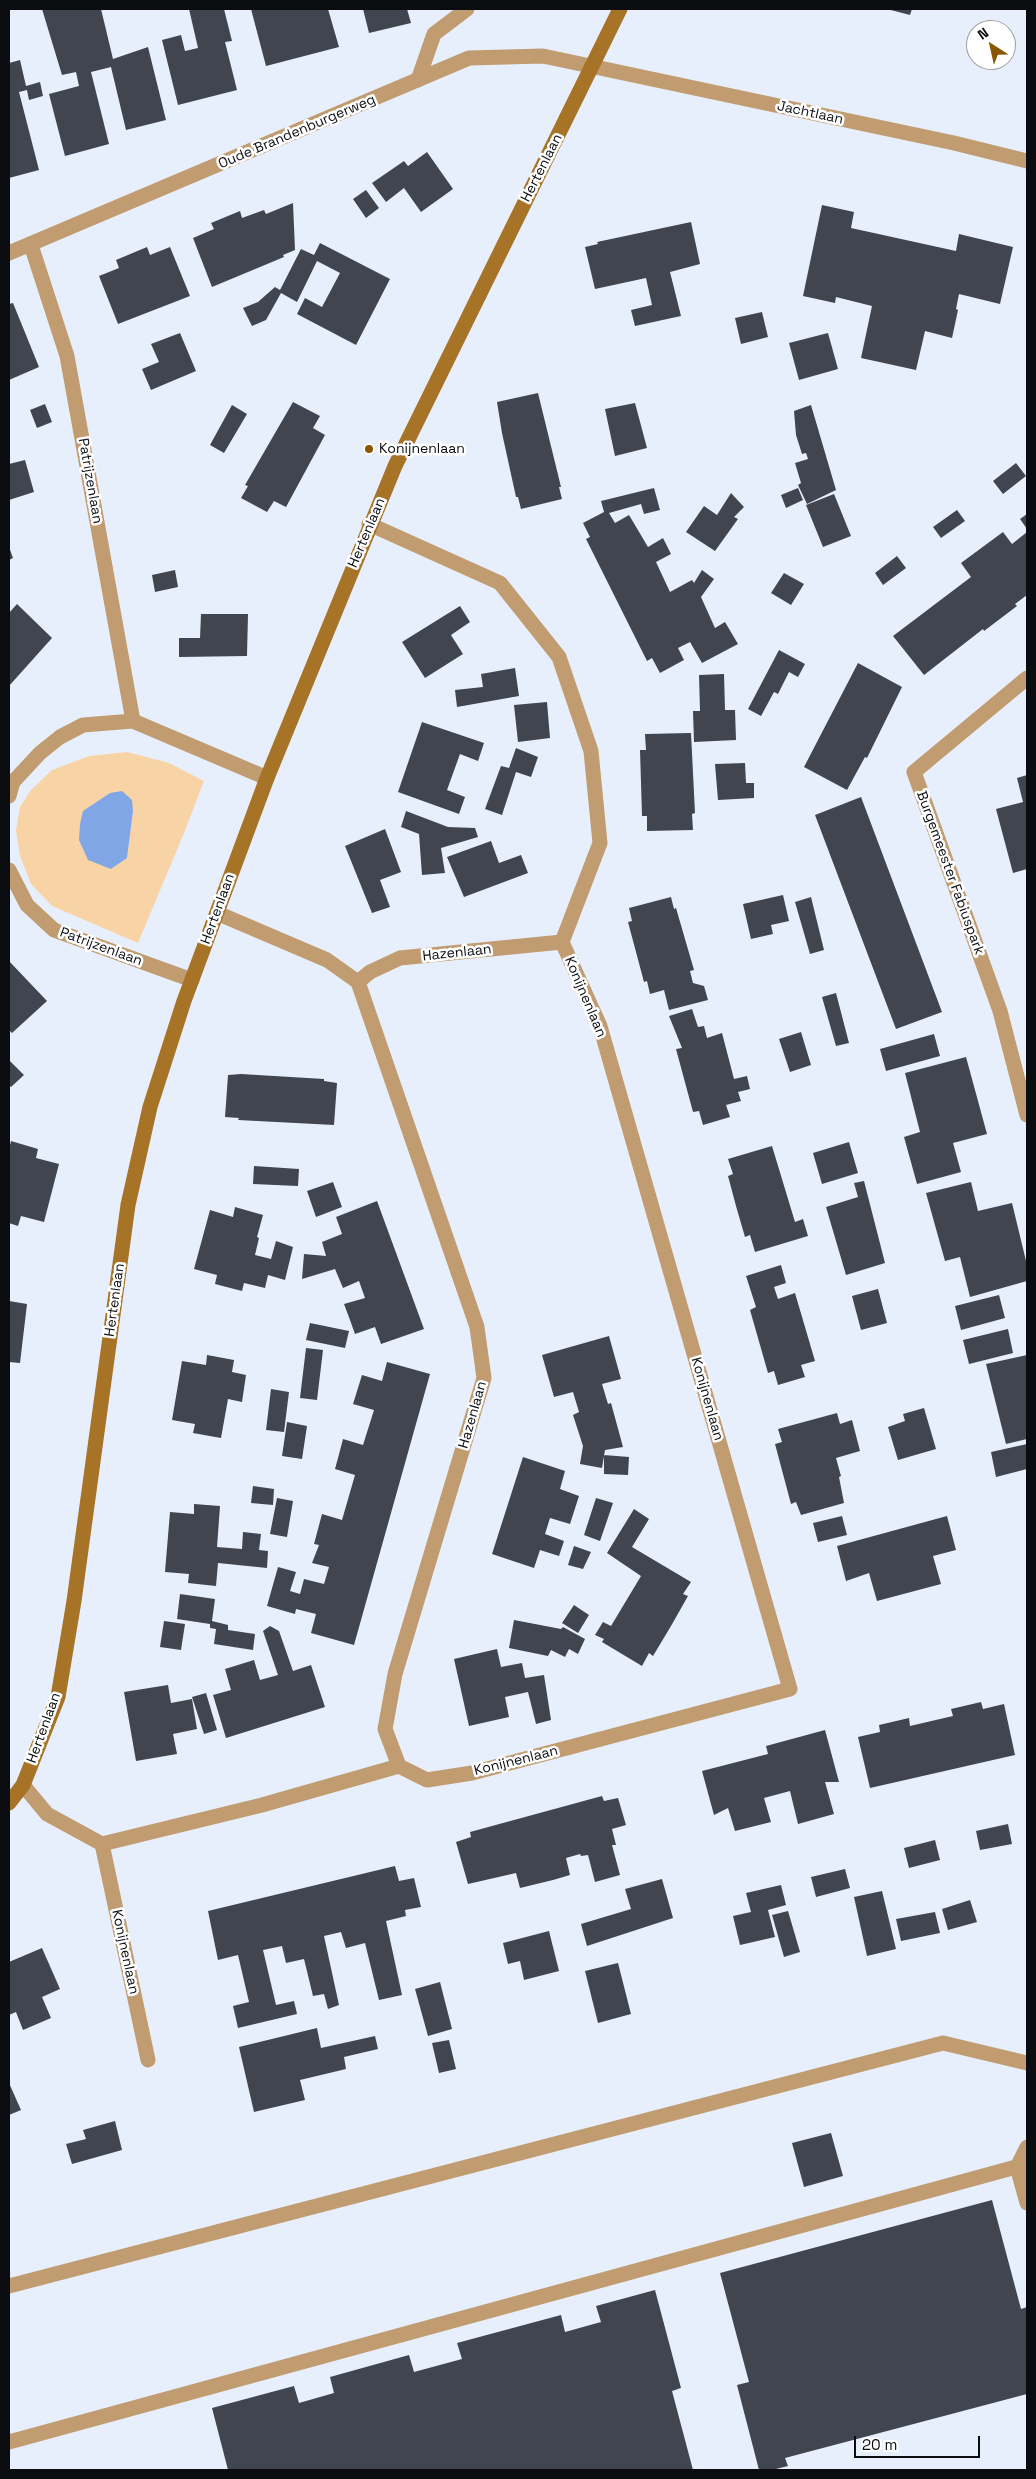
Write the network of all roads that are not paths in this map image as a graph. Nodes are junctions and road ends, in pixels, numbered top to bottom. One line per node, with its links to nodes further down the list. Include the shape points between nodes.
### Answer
1 (467, 9): 4 (street, via 434,34)
2 (620, 9): 3 (street, Hertenlaan)
3 (593, 66): 4 (street, Oude Brandenburgerweg, via 543,56 469,58); 5 (street, Jachtlaan); 8 (street, Hertenlaan)
4 (418, 80): 6 (street, Oude Brandenburgerweg)
5 (1027, 160)
6 (31, 244): 7 (street, Oude Brandenburgerweg); 10 (street, Patrijzenlaan, via 67,356)
7 (9, 253)
8 (369, 524): 11 (street, Hertenlaan); 15 (street, Konijnenlaan, via 500,583 558,657 591,750 600,843)
9 (1027, 678): 18 (street, Burgemeester Fabiuspark, via 914,772 1000,1011)
10 (134, 721): 11 (street); 12 (street, via 82,725 60,737 13,782)
11 (267, 778): 14 (street, Hertenlaan)
12 (9, 796)
13 (9, 870): 16 (street, Patrijzenlaan, via 27,905 54,930)
14 (216, 914): 16 (street, Hertenlaan); 17 (street, via 327,960)
15 (562, 942): 17 (street, Hazenlaan, via 400,958 370,972); 19 (street, Konijnenlaan, via 600,1026 790,1689 472,1773 427,1780)
16 (192, 980): 20 (street, Hertenlaan, via 150,1107 128,1205 58,1696)
17 (358, 982): 19 (street, Hazenlaan, via 478,1327 484,1378 395,1674 385,1729)
18 (1027, 1115)
19 (399, 1766): 22 (street, via 262,1805)
20 (23, 1785): 21 (street, Hertenlaan); 22 (street, via 47,1814)
21 (9, 1803)
22 (102, 1844): 23 (street, Konijnenlaan)
23 (148, 2060)
24 (1027, 2063): 28 (street, via 943,2043)
25 (1027, 2147): 26 (street)
26 (1022, 2166): 27 (street); 29 (street)
27 (1027, 2203)
28 (9, 2286)
29 (9, 2442)

